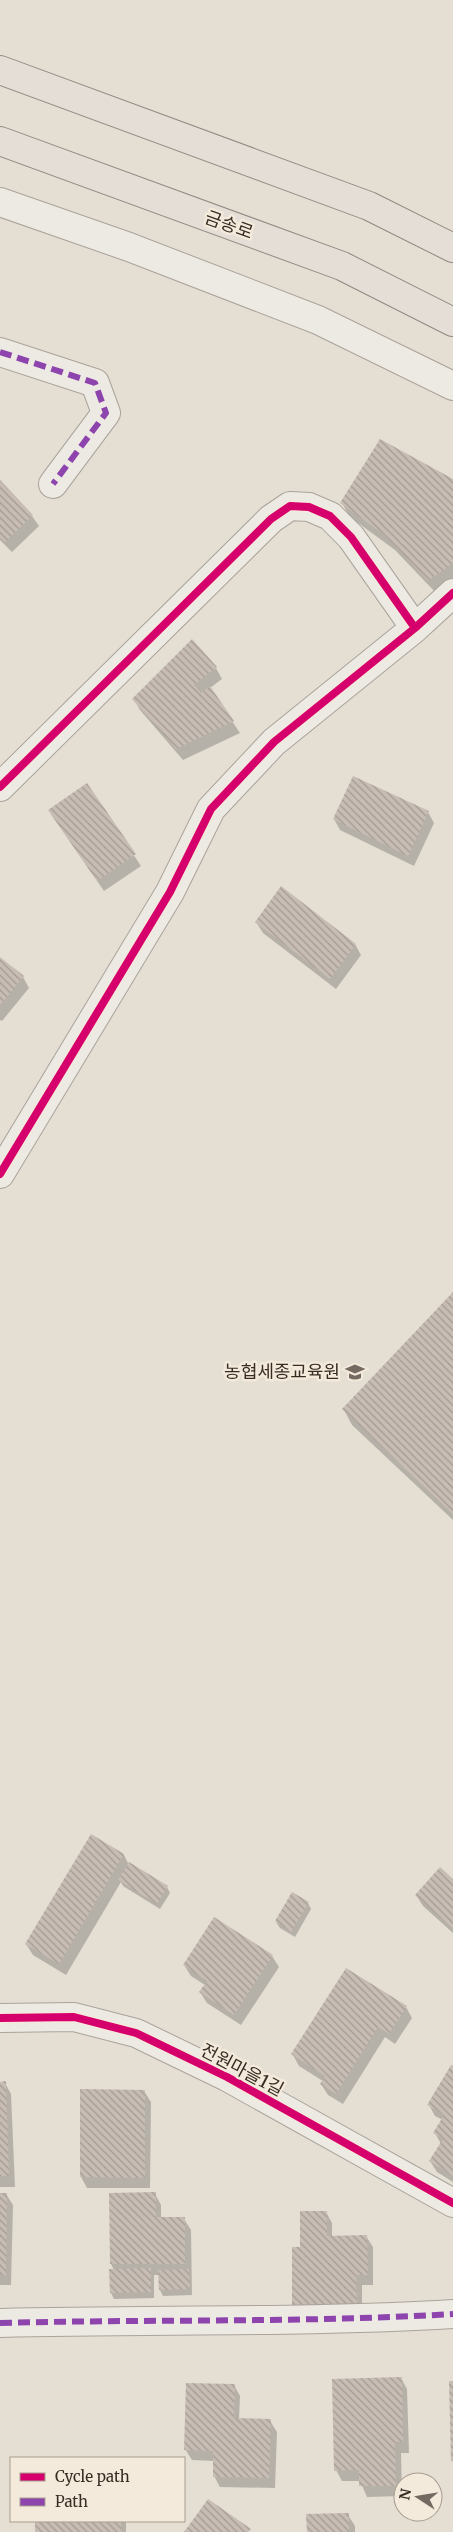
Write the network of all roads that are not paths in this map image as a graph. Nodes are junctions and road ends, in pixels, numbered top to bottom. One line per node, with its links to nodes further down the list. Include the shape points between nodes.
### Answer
1 (0, 70): 4 (main road, via 369,206)
2 (0, 141): 5 (main road, 금송로, via 342,266)
3 (0, 202): 7 (street, via 129,247 318,320)
4 (453, 248)
5 (453, 322)
6 (0, 352): 8 (street, via 95,383 106,412)
7 (453, 386)
8 (53, 484)
9 (453, 593): 10 (street)
10 (415, 628): 11 (street, via 351,537 330,516 310,507 290,506 270,519); 12 (street, via 274,742 211,809 170,892)
11 (0, 787)
12 (0, 1174)
13 (0, 2018): 14 (street, 전원마을1길, via 74,2017 136,2033 227,2077)
14 (453, 2203)
15 (453, 2314): 16 (street, via 365,2320 138,2319)
16 (0, 2323)

